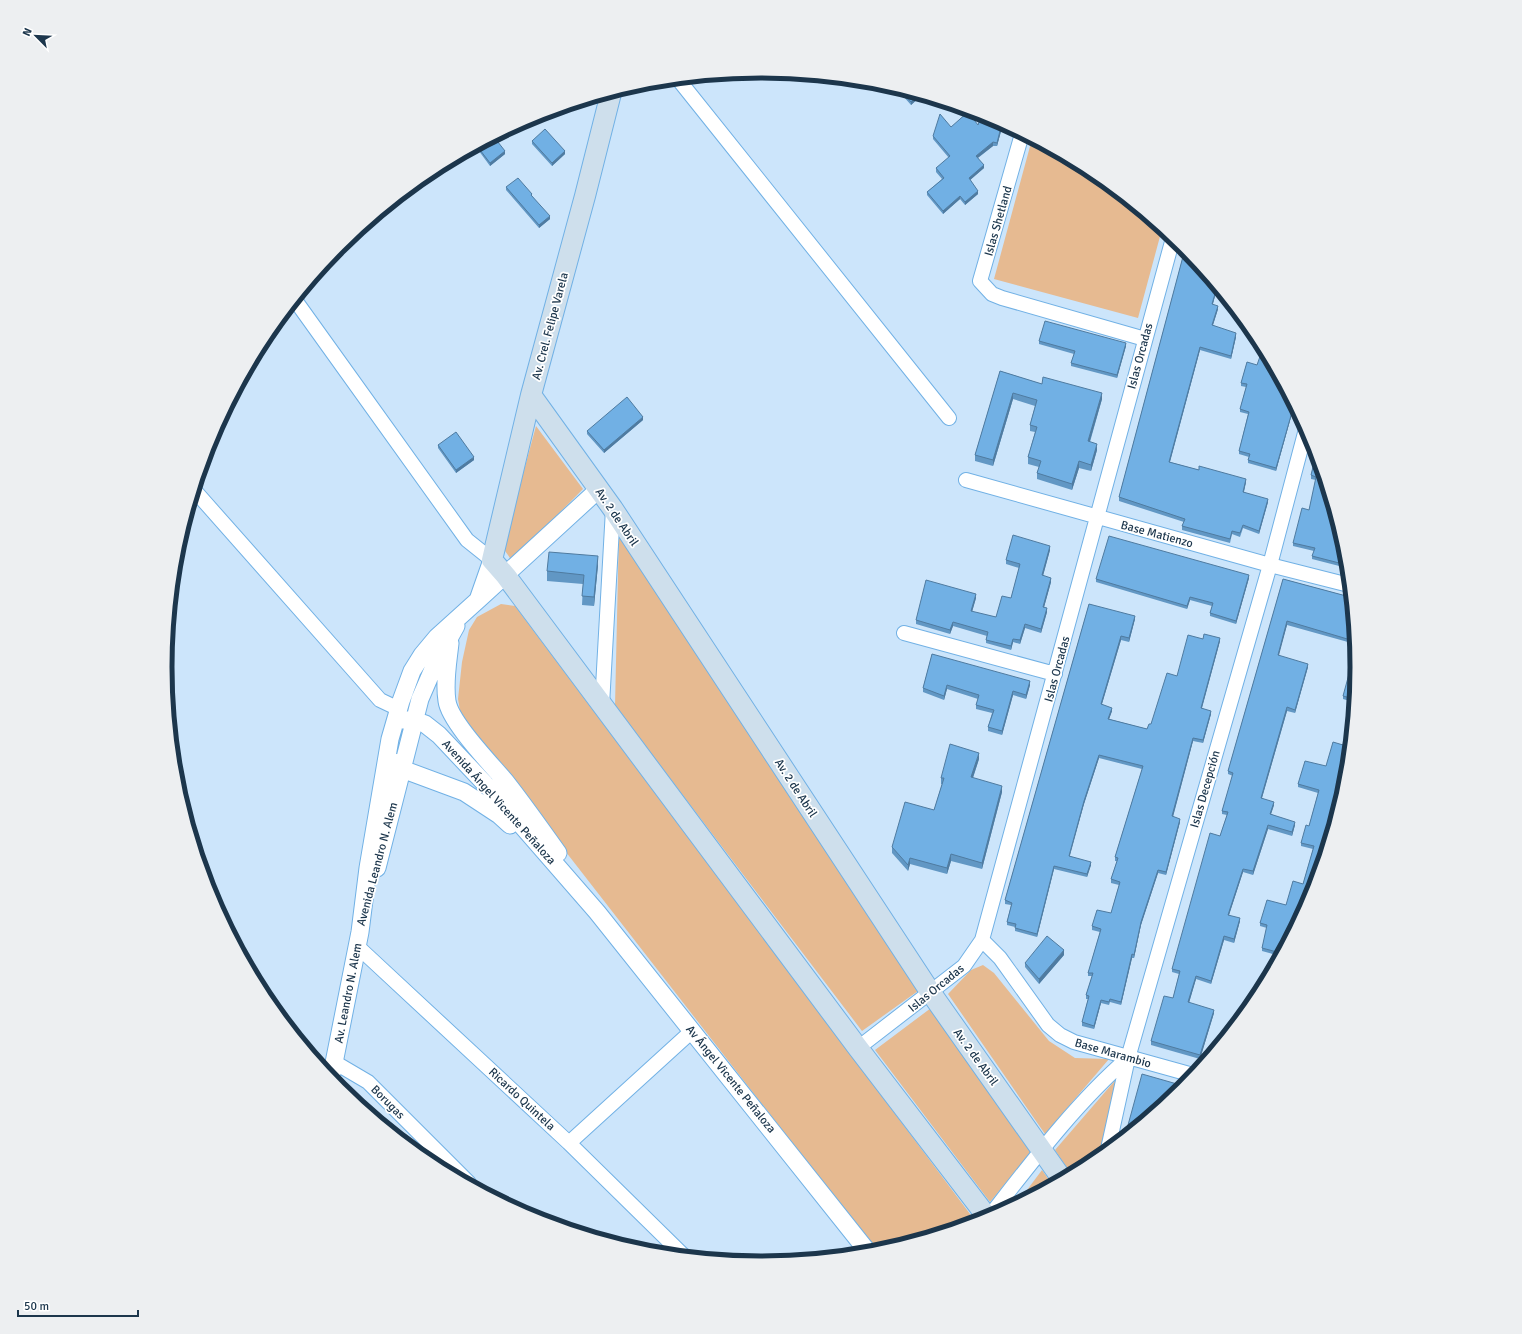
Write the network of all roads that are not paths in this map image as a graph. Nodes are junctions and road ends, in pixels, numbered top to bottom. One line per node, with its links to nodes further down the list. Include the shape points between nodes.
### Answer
1 (682, 83): 8 (street)
2 (610, 98): 7 (main road, Av. Crel. Felipe Varela)
3 (1021, 138): 6 (street, Islas Shetland, via 980,281 992,294 1002,298)
4 (1171, 245): 6 (street, Islas Orcadas)
5 (297, 304): 15 (street, via 467,540)
6 (1145, 339): 14 (street, Islas Orcadas)
7 (531, 395): 11 (main road, Av. 2 de Abril); 15 (main road, Av. Crel. Felipe Varela)
8 (949, 418)
9 (1303, 439): 16 (street, Islas Decepción)
10 (966, 480): 14 (street, Base Matienzo)
11 (598, 489): 13 (main road, Av. 2 de Abril); 17 (street)
12 (198, 494): 26 (street, via 380,700)
13 (613, 509): 24 (street); 32 (main road, Av. 2 de Abril)
14 (1097, 518): 16 (street, Base Matienzo); 23 (street, Islas Orcadas)
15 (492, 560): 17 (main road); 19 (street, Avenida Leandro N. Alem)
16 (1270, 565): 18 (street, Base Matienzo); 35 (street, Islas Decepción)
17 (506, 576): 19 (street); 24 (main road)
18 (1344, 584)
19 (478, 600): 20 (street, Avenida Leandro N. Alem)
20 (461, 617): 22 (street, Avenida Leandro N. Alem); 26 (street, Avenida Leandro N. Alem, via 437,637 422,655 412,671)
21 (904, 633): 23 (street)
22 (451, 636): 25 (street, Avenida Leandro N. Alem, via 428,678); 28 (street, via 446,684 450,710 457,723 549,839 568,867)
23 (1055, 674): 31 (street, Islas Orcadas)
24 (602, 705): 34 (main road)
25 (414, 720): 26 (street); 27 (street, Avenida Leandro N. Alem); 28 (street, Avenida Ángel Vicente Peñaloza, via 425,724 454,750)
26 (395, 722): 27 (street, via 393,761); 30 (street, Avenida Leandro N. Alem, via 368,868)
27 (402, 770): 29 (street, via 464,792 493,811 518,832 568,886); 30 (street, Avenida Leandro N. Alem)
28 (575, 887): 29 (street, Avenida Ángel Vicente Peñaloza)
29 (592, 906): 33 (street, Av Ángel Vicente Peñaloza)
30 (358, 939): 36 (street, Av. Leandro N. Alem); 39 (street, Ricardo Quintela)
31 (982, 940): 32 (street, Islas Orcadas, via 964,966); 35 (street, Base Marambio, via 1000,958 1048,1025 1060,1035 1074,1042)
32 (931, 993): 34 (street, Islas Orcadas); 40 (main road, Av. 2 de Abril)
33 (692, 1030): 39 (street); 45 (street, Av Ángel Vicente Peñaloza)
34 (858, 1048): 44 (main road)
35 (1128, 1058): 37 (street, Base Marambio); 38 (street, Islas Decepción); 40 (street, via 1109,1074)
36 (333, 1070): 41 (street, Borugas, via 368,1082)
37 (1186, 1073)
38 (1110, 1141)
39 (569, 1143): 46 (street, Ricardo Quintela)
40 (1042, 1149): 42 (main road, Av. 2 de Abril); 43 (street)
41 (458, 1172)
42 (1059, 1174)
43 (997, 1206)
44 (983, 1212)
45 (864, 1247)
46 (678, 1250)

